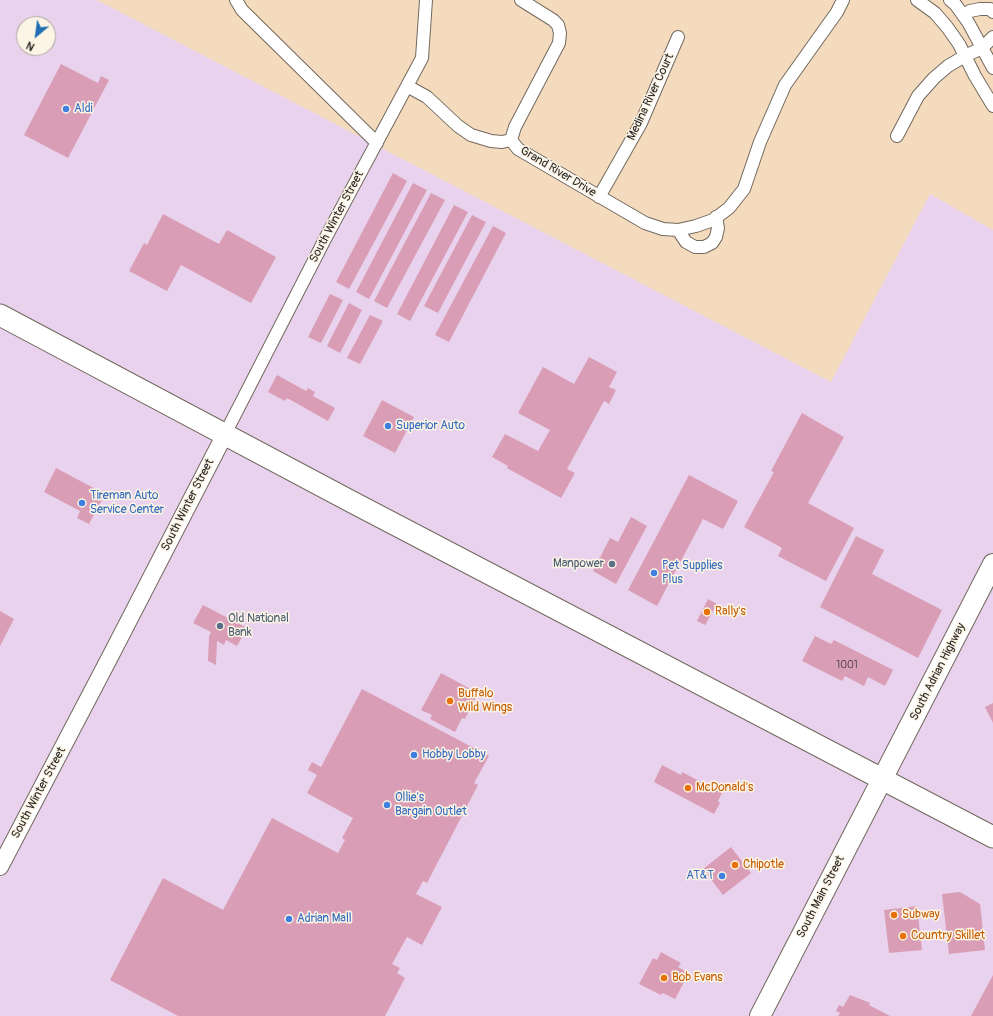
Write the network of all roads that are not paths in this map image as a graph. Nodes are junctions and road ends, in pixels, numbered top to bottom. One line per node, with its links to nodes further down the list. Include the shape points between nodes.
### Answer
1 (236, 0): 18 (street, via 242,10)
2 (426, 0): 14 (street, South Winter Street, via 422,58)
3 (521, 0): 17 (street, Grand River Drive, via 554,20 558,25 560,44 515,127)
4 (843, 0): 20 (street, Grand River Drive, via 785,86 760,142 744,189 728,208)
5 (917, 0): 12 (street, via 935,13)
6 (950, 0): 8 (street)
7 (993, 12): 8 (street, via 990,9 980,9)
8 (963, 15): 11 (street)
9 (993, 36): 11 (street)
10 (678, 37): 19 (street, Medina River Court, via 641,123)
11 (982, 48): 12 (street); 13 (street)
12 (965, 56): 15 (street); 16 (street, via 948,66 918,96)
13 (993, 68)
14 (407, 86): 17 (street, via 427,97 471,135 491,141); 18 (street, South Winter Street)
15 (993, 106)
16 (897, 136)
17 (511, 140): 19 (street, Grand River Drive, via 518,149)
18 (377, 143): 23 (street, South Winter Street)
19 (599, 197): 21 (street, Grand River Drive, via 645,223 663,229)
20 (716, 217): 21 (street, Grand River Drive, via 696,226); 21 (street, via 716,237 712,243 704,247 695,247 686,242)
21 (678, 230)
22 (0, 315): 23 (highway)
23 (225, 434): 25 (highway); 27 (street, South Winter Street)
24 (993, 564): 25 (main road, South Adrian Highway)
25 (883, 779): 26 (highway); 28 (main road, South Main Street)
26 (993, 837)
27 (0, 867)
28 (760, 1016)

